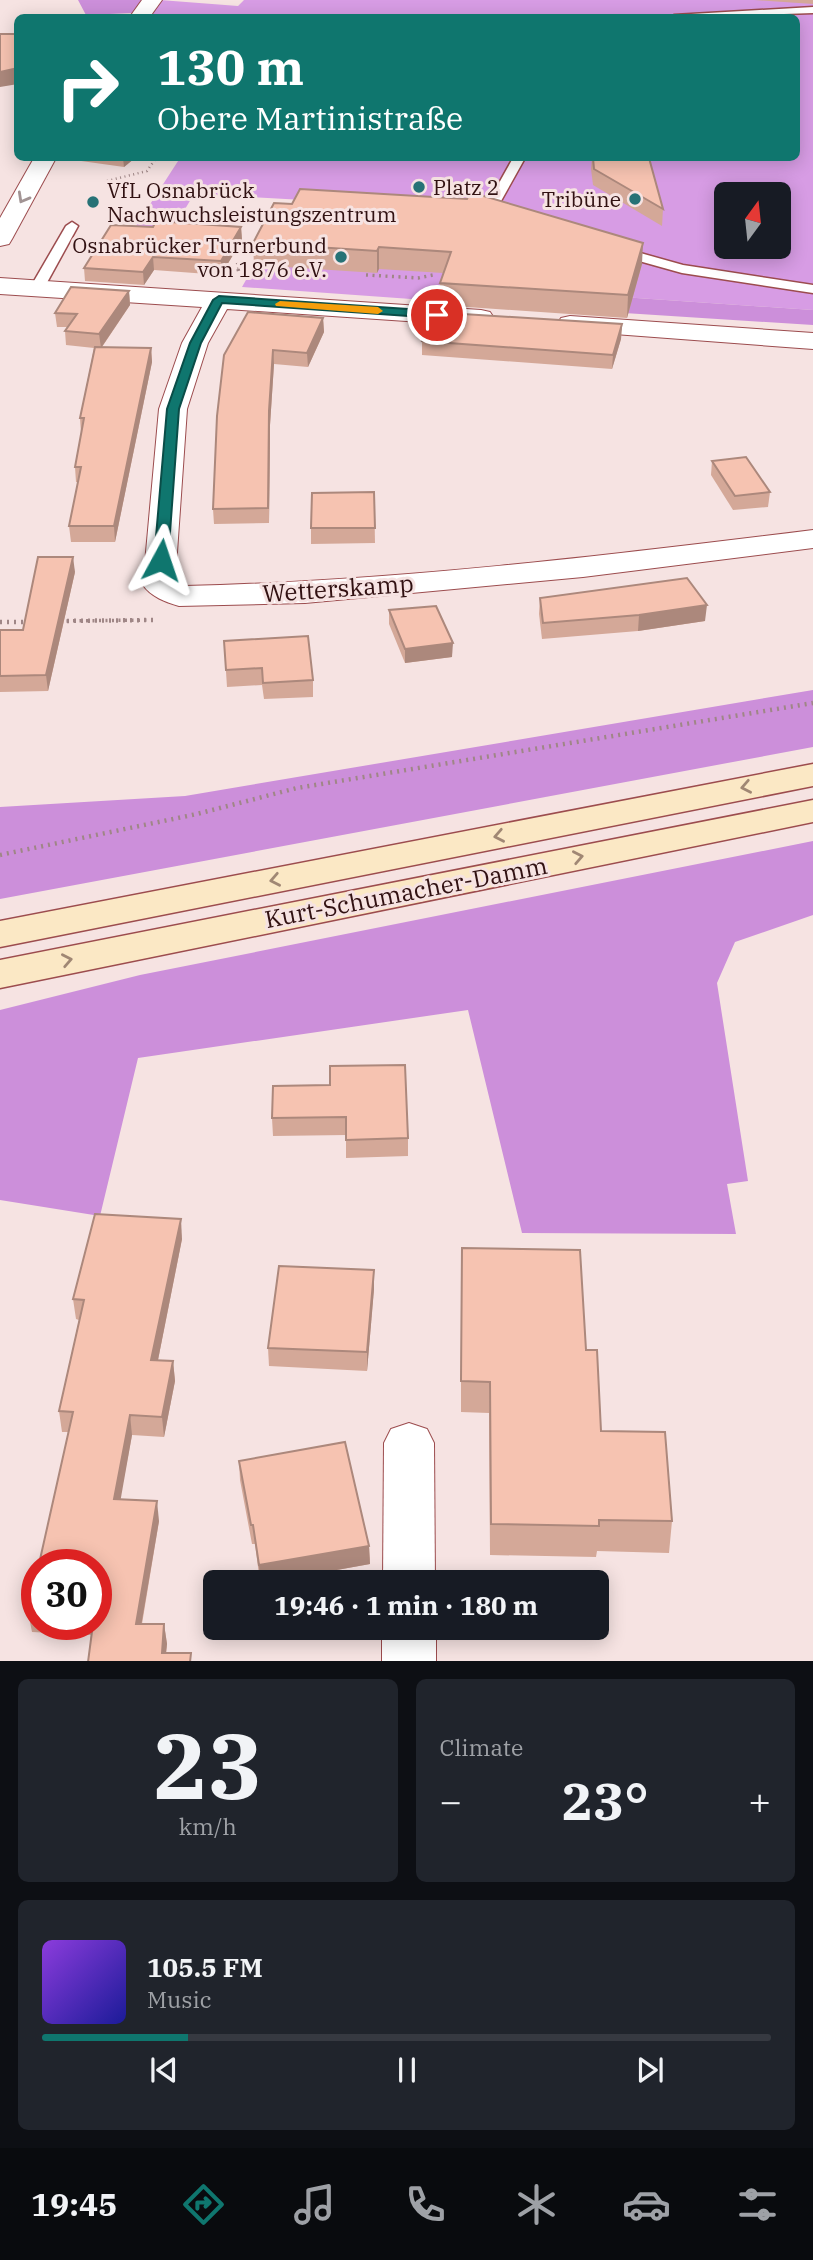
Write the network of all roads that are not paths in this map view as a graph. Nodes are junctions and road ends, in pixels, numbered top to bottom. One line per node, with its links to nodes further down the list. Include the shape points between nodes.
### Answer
1 (152, 0): 3 (street)
2 (813, 10): 4 (lane)
3 (141, 14)
4 (744, 14)
5 (43, 161): 9 (street, one-way to 9)
6 (517, 161): 7 (lane, via 495,201 495,211)
7 (523, 223)
8 (72, 226): 12 (lane)
9 (0, 239)
10 (606, 248): 13 (lane, via 682,269)
11 (0, 286): 12 (street)
12 (37, 288): 14 (street)
13 (813, 289)
14 (219, 300): 15 (street); 18 (street, Wetterskamp, via 195,343 173,409 159,585 178,608 583,568)
15 (504, 319)
16 (544, 322): 17 (street)
17 (813, 341)
18 (813, 539)
19 (813, 775): 21 (main road, Kurt-Schumacher-Damm, one-way to 21)
20 (813, 811): 22 (main road, Kurt-Schumacher-Damm, one-way to 20)
21 (0, 934)
22 (0, 974)
23 (409, 1443): 24 (street)
24 (409, 1570)
25 (409, 1640): 26 (street)
26 (409, 1661)

